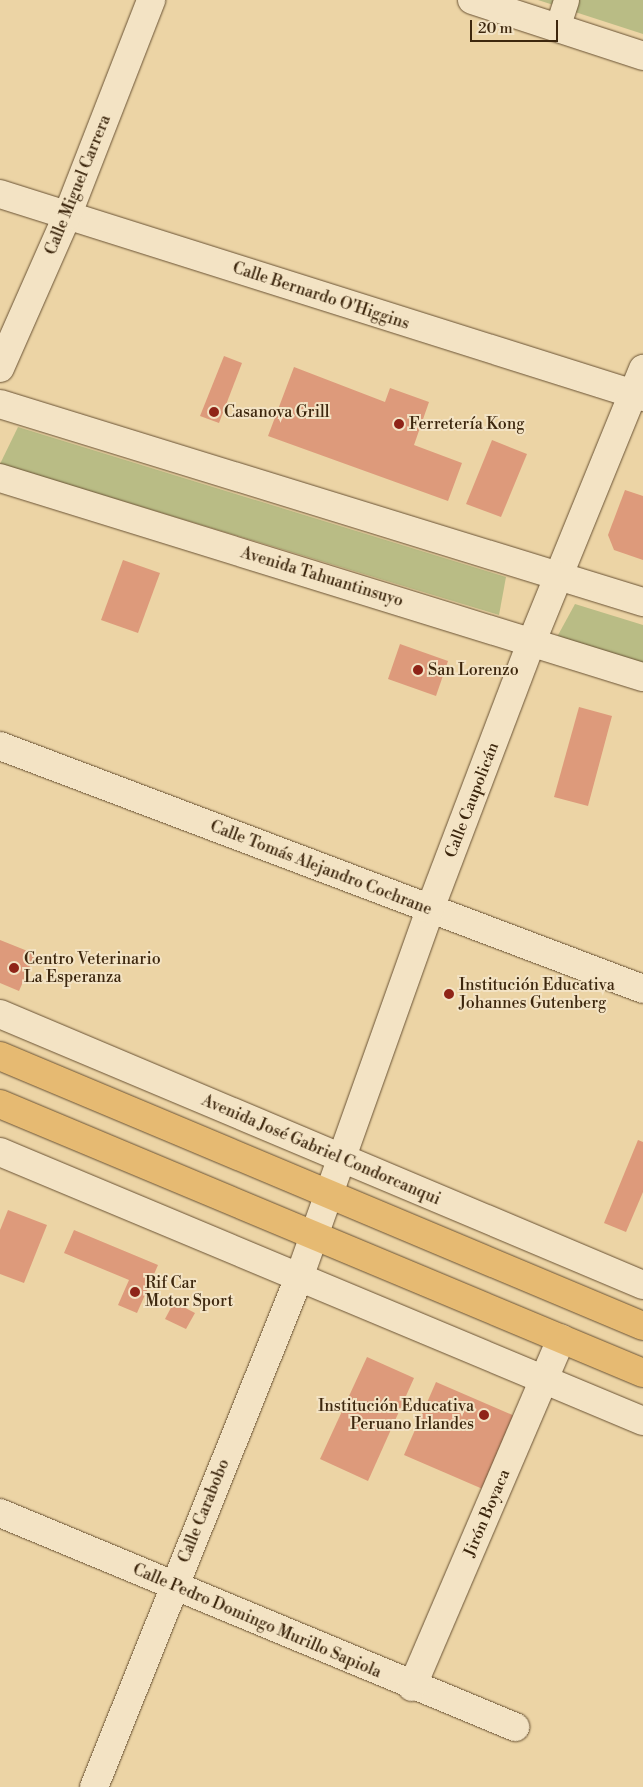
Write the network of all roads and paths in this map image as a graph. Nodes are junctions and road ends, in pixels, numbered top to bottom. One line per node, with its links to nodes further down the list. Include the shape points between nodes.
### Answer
1 (151, 0): 7 (street, Calle Miguel Carrera)
2 (472, 0): 4 (street)
3 (566, 0): 4 (street)
4 (557, 28): 5 (street)
5 (643, 56)
6 (0, 194): 7 (street, Calle Bernardo O'Higgins)
7 (67, 216): 8 (street, Calle Miguel Carrera); 10 (street, Calle Bernardo O'Higgins)
8 (0, 368)
9 (643, 369): 10 (street, Calle Caupolicán)
10 (638, 396): 13 (street, Calle Caupolicán)
11 (0, 404): 13 (street)
12 (0, 478): 15 (street, Avenida Tahuantinsuyo)
13 (559, 576): 14 (street); 15 (street, Calle Caupolicán)
14 (643, 602)
15 (532, 641): 16 (street, Avenida Tahuantinsuyo); 18 (street, Calle Caupolicán)
16 (643, 677)
17 (0, 746): 18 (street, Calle Tomás Alejandro Cochrane)
18 (430, 909): 19 (street, Calle Tomás Alejandro Cochrane); 24 (street, Calle Caupolicán)
19 (643, 989)
20 (0, 1014): 24 (street, Avenida José Gabriel Condorcanqui)
21 (0, 1056): 25 (highway)
22 (0, 1104): 26 (highway)
23 (0, 1152): 27 (street)
24 (340, 1159): 25 (street, Calle Caupolicán); 28 (street, Avenida José Gabriel Condorcanqui)
25 (330, 1193): 26 (street, Calle Caupolicán); 29 (highway)
26 (314, 1236): 27 (street, Calle Carabobo); 30 (highway)
27 (300, 1275): 32 (street); 35 (street, Calle Carabobo)
28 (643, 1285)
29 (643, 1326)
30 (561, 1339): 31 (highway); 32 (street, Jirón Boyaca)
31 (643, 1374)
32 (544, 1380): 33 (street); 36 (street, Jirón Boyaca)
33 (643, 1421)
34 (0, 1513): 35 (street, Calle Pedro Domingo Murillo Sapiola)
35 (174, 1585): 36 (street, Calle Pedro Domingo Murillo Sapiola); 38 (street, Calle Carabobo)
36 (412, 1687): 37 (street, Calle Pedro Domingo Murillo Sapiola)
37 (515, 1727)
38 (94, 1787)

